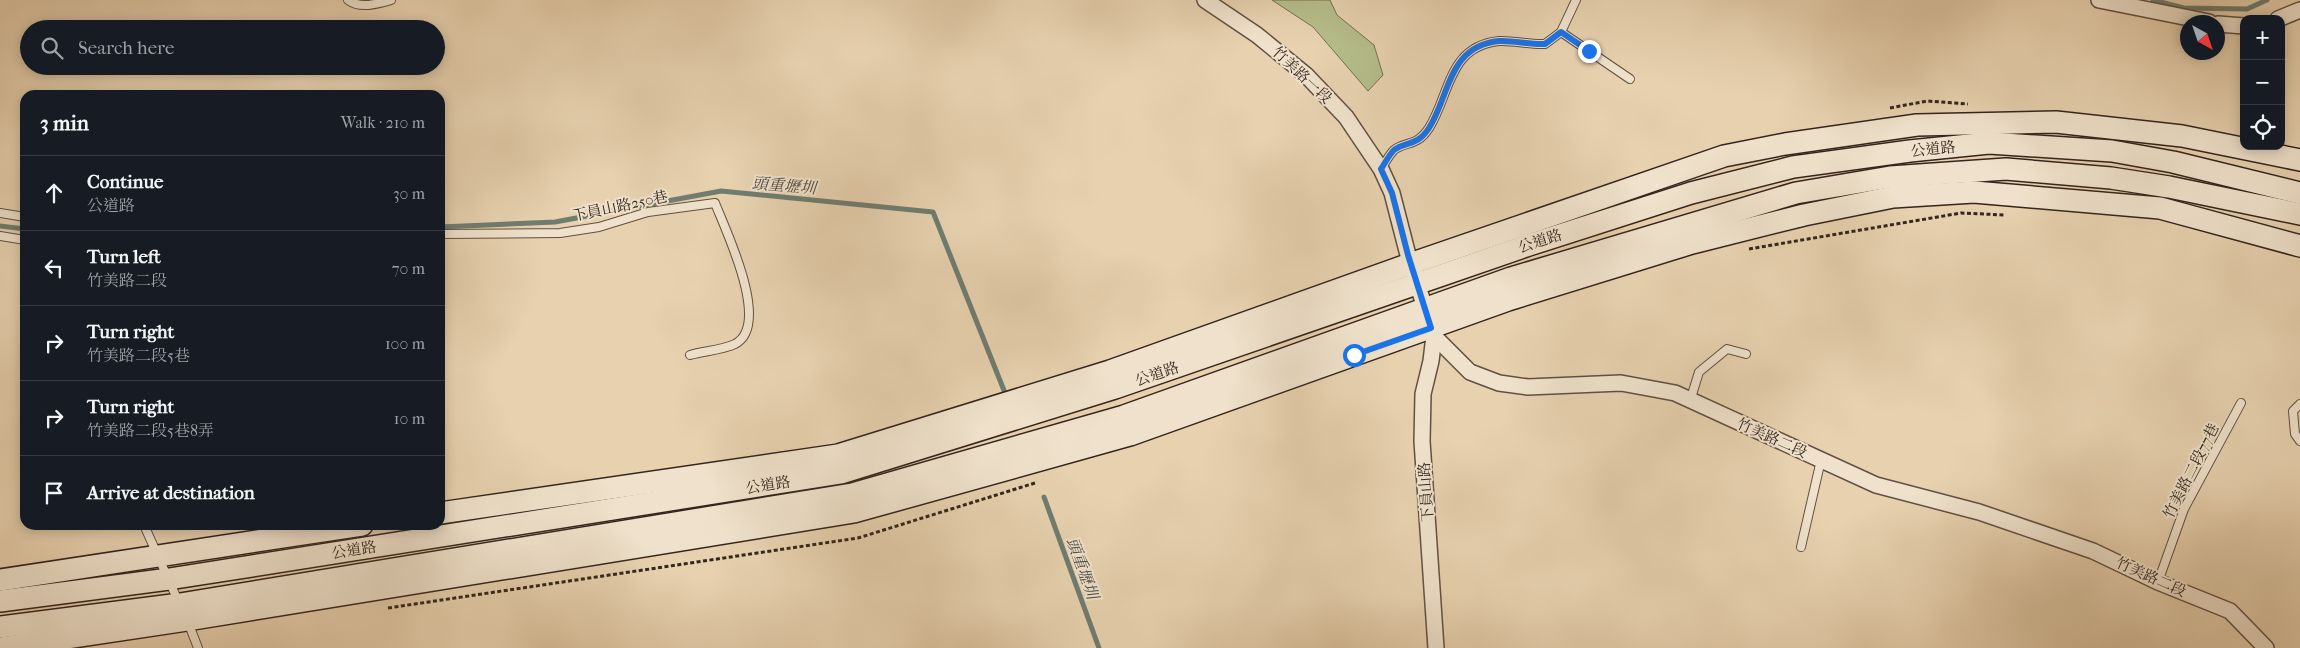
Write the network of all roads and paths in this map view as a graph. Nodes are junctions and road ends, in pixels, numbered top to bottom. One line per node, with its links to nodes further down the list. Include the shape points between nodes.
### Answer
1 (348, 0): 2 (lane, via 353,4 371,5)
2 (391, 0)
3 (1205, 0): 14 (street, 竹美路一段, via 1257,35 1306,75 1346,117)
4 (1576, 0): 11 (lane)
5 (2099, 0): 7 (street)
6 (2300, 10): 8 (street)
7 (2180, 16)
8 (2285, 16)
9 (2225, 25): 10 (street)
10 (2240, 26)
11 (1561, 32): 12 (lane); 14 (lane, via 1545,44 1501,41 1470,51 1459,62 1429,128 1420,139 1395,149)
12 (1630, 79)
13 (2300, 160): 23 (street, 公道路, via 2182,136 2056,122 1917,124 1724,156)
14 (1381, 169): 23 (street, 竹美路二段, via 1392,193)
15 (2300, 193): 23 (street, 公道路, via 2173,162 2112,151 1989,143 1793,167 1691,193 1529,245)
16 (0, 213): 18 (lane)
17 (2300, 214): 24 (street, 公道路, via 2169,187 2101,178 2006,170 1890,177 1796,193 1511,278)
18 (20, 216)
19 (445, 234): 26 (lane, 下員山路250巷, via 560,233 599,227 648,212 715,203 741,272 748,312 746,330 736,343)
20 (0, 236): 21 (lane)
21 (20, 239)
22 (2300, 246): 24 (street, 公道路, via 2160,208 1974,192 1893,197 1804,214 1692,243)
23 (1413, 274): 24 (street, 竹美路二段); 32 (street, 公道路, via 838,455); 37 (street, 公道路, via 1115,388 841,473)
24 (1430, 324): 27 (street, 竹美路二段, via 1470,372 1499,383 1528,387 1621,383 1675,393); 41 (street, 公道路, via 852,494); 45 (street, 下員山路, via 1422,394 1422,441)
25 (1746, 354): 27 (lane, via 1727,348 1699,372)
26 (690, 355)
27 (1690, 400): 31 (street, 竹美路二段)
28 (2241, 403): 39 (lane, 竹美路二段77巷, via 2184,509)
29 (2300, 404): 30 (lane, via 2293,411 2295,434)
30 (2300, 441)
31 (1821, 460): 35 (lane); 39 (street, 竹美路二段, via 1876,485 1979,512 2093,551)
32 (445, 512)
33 (146, 530): 36 (lane)
34 (328, 530): 36 (street, 公道路)
35 (1801, 547)
36 (159, 555): 37 (lane); 38 (street, 公道路)
37 (169, 579): 40 (street, 公道路); 41 (lane)
38 (0, 580)
39 (2158, 582): 46 (street, 竹美路二段, via 2230,611)
40 (0, 601)
41 (183, 612): 42 (street, 公道路); 43 (street, 公道路); 44 (lane)
42 (0, 627)
43 (0, 648)
44 (198, 648)
45 (1436, 648)
46 (2266, 648)

